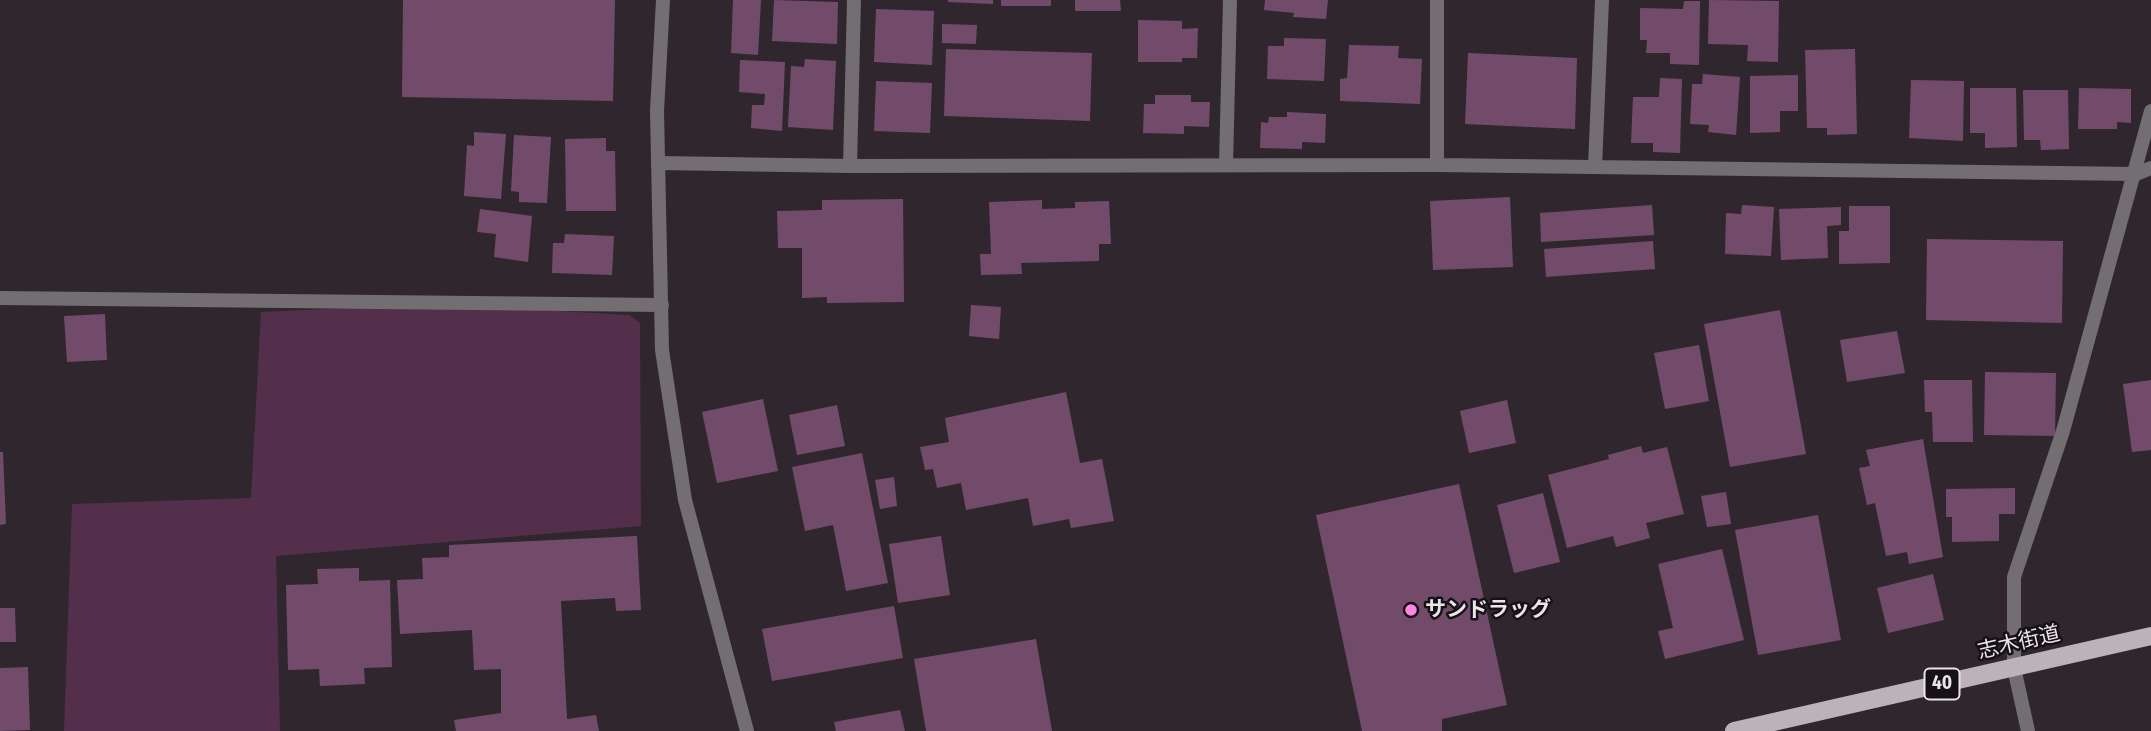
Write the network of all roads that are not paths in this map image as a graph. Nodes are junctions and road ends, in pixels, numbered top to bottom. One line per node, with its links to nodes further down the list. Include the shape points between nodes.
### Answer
1 (663, 0): 7 (street)
2 (854, 0): 10 (street)
3 (1230, 0): 8 (street)
4 (1437, 0): 9 (street)
5 (1602, 0): 11 (street)
6 (2151, 111): 13 (street)
7 (658, 163): 10 (street); 15 (street)
8 (1226, 165): 9 (street); 10 (street)
9 (1437, 165): 11 (street)
10 (850, 166)
11 (1595, 167): 13 (street)
12 (2151, 167): 13 (street)
13 (2136, 174): 17 (street, via 2063,431 2014,577)
14 (0, 298): 15 (street)
15 (662, 305): 18 (street, via 662,350 685,500)
16 (2151, 636): 17 (main road, 志木街道 / 40)
17 (2014, 668): 19 (main road, 志木街道 / 40); 20 (street)
18 (747, 731)
19 (1734, 731)
20 (2028, 731)

